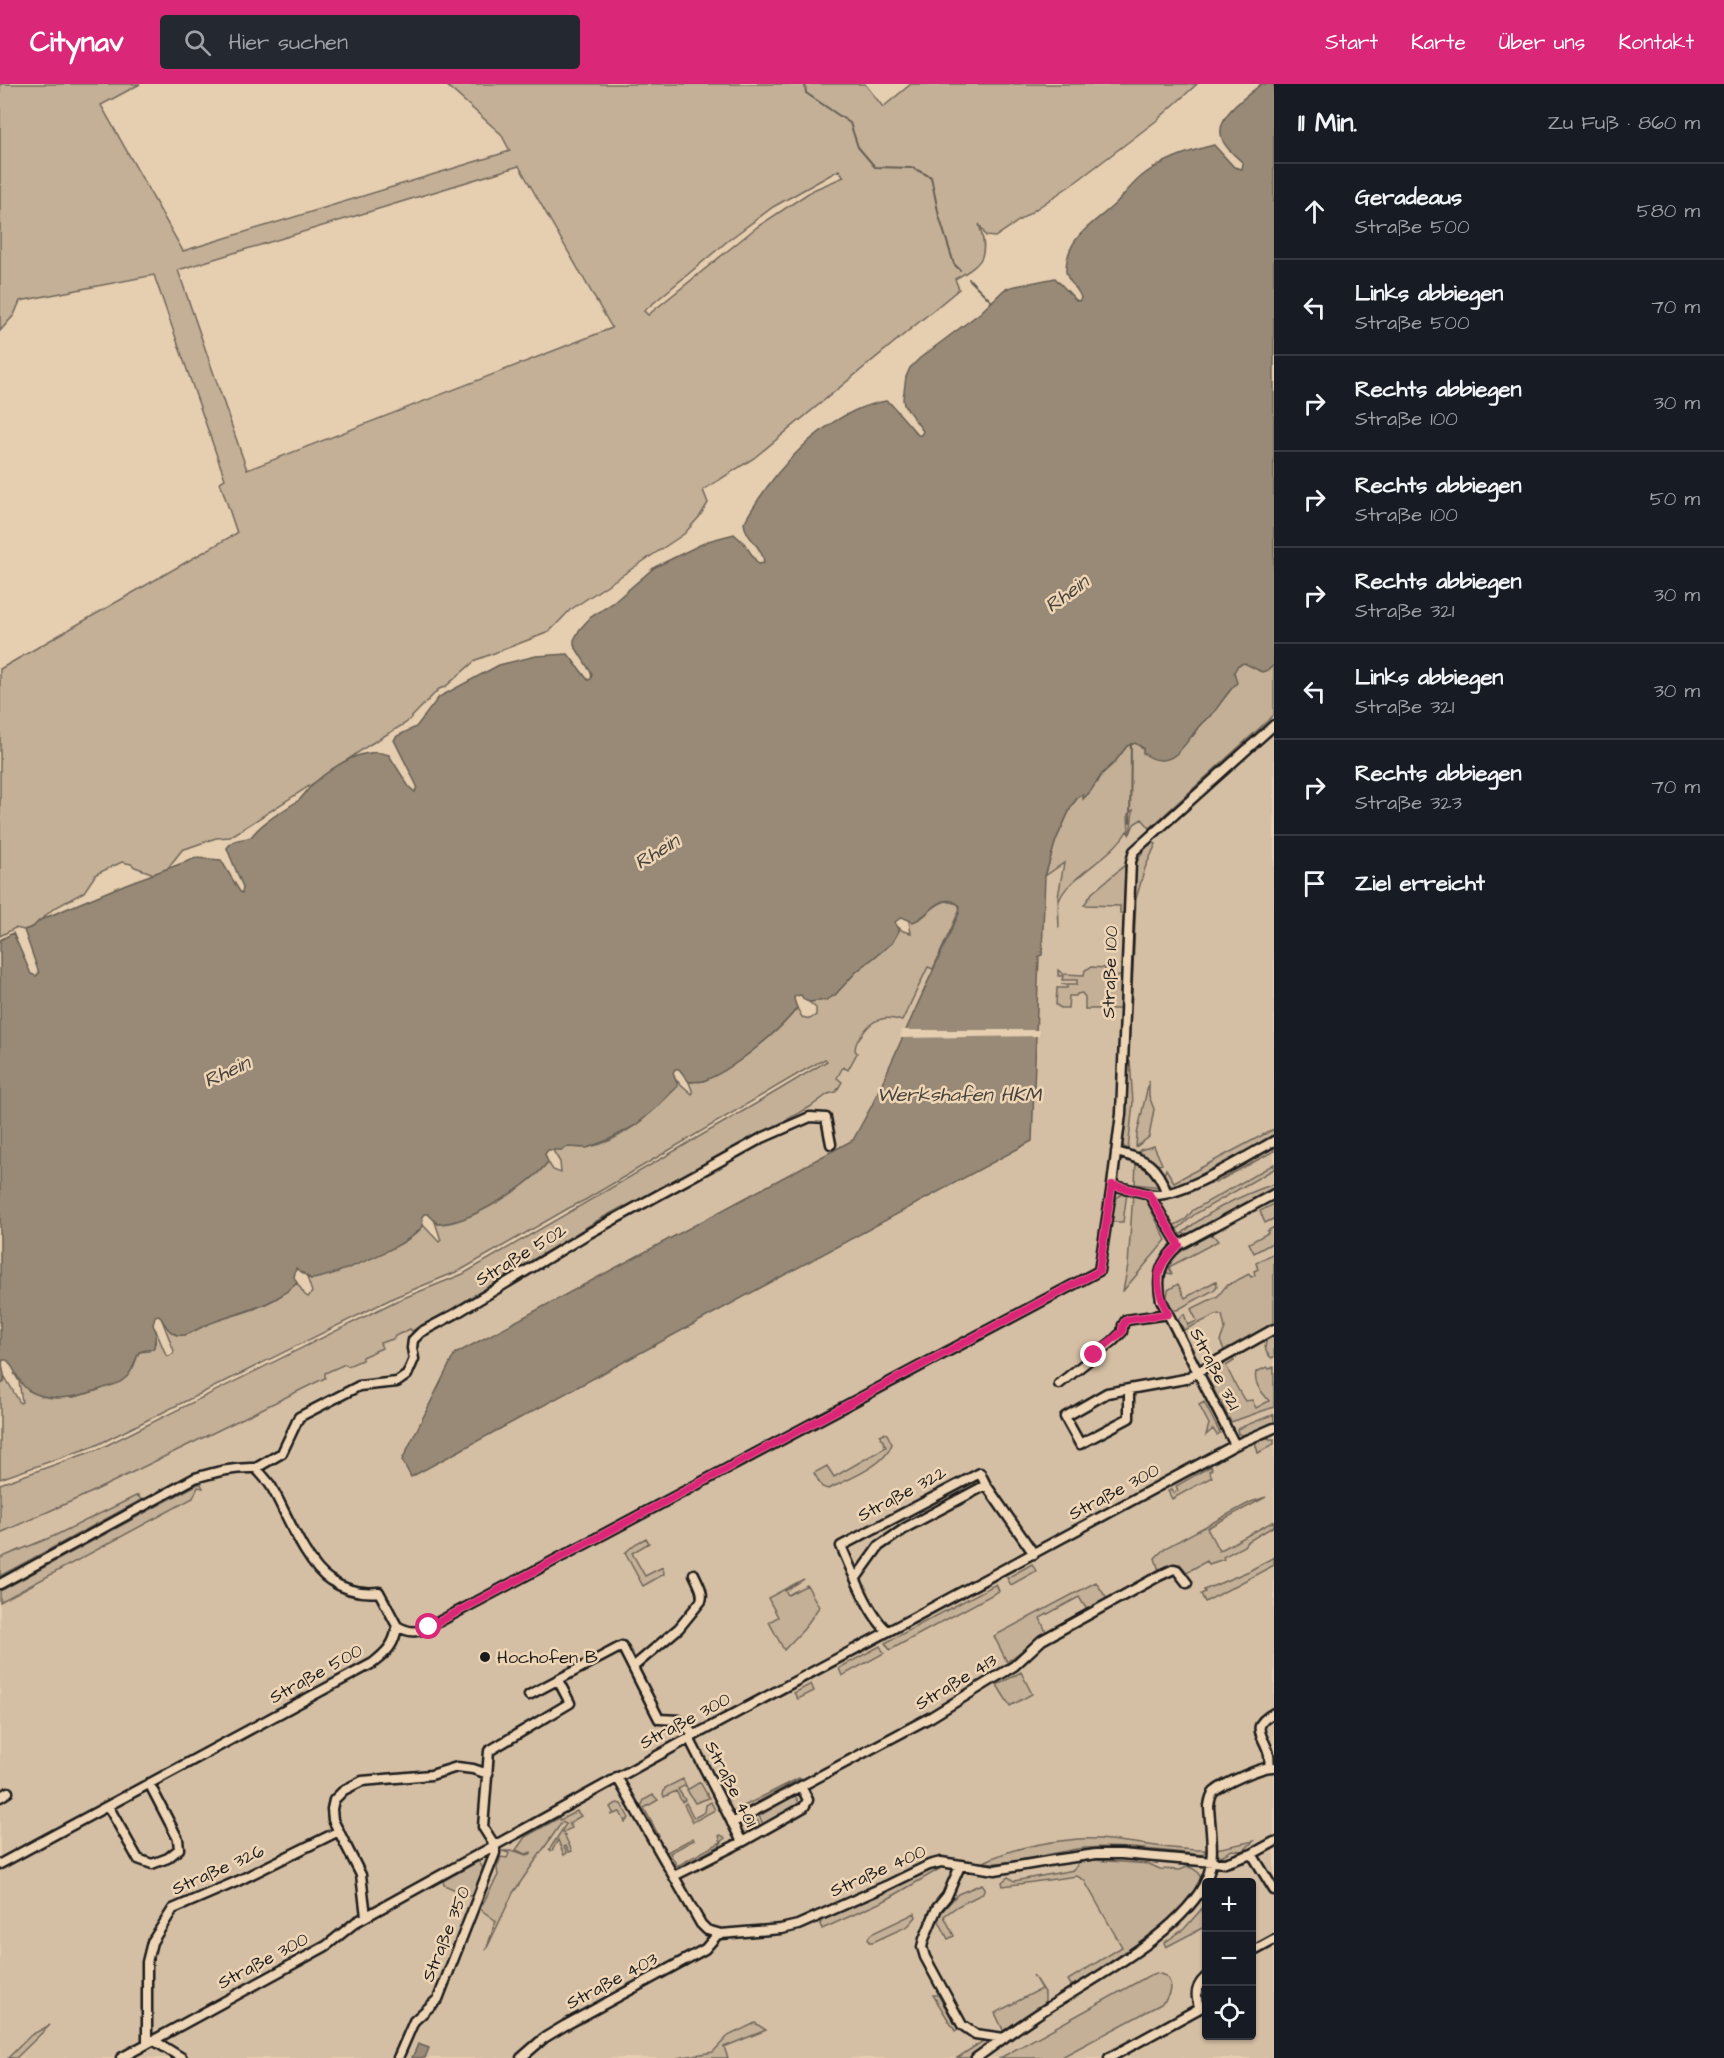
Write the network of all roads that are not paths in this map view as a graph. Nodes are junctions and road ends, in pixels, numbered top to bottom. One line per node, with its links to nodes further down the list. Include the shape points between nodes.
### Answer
1 (1274, 725): 4 (street, Straße 100, via 1134,851)
2 (1274, 1141): 6 (street, via 1189,1187)
3 (831, 1144): 17 (street, Straße 502, via 825,1118 810,1117 762,1138 584,1236 421,1332 413,1340 414,1359 407,1375 397,1382 360,1386 299,1417 282,1453)
4 (1116, 1152): 5 (street, Straße 100); 6 (street, via 1154,1167)
5 (1112, 1185): 7 (street); 24 (street, via 1099,1271 429,1627 406,1632)
6 (1167, 1193): 7 (street)
7 (1149, 1194): 9 (street)
8 (1274, 1194): 9 (street, Straße 321)
9 (1179, 1245): 10 (street, Straße 321, via 1168,1254 1158,1276 1161,1300)
10 (1168, 1314): 12 (street, Straße 321); 13 (street, via 1126,1320 1113,1341)
11 (1274, 1329): 12 (street)
12 (1197, 1371): 14 (street, via 1185,1378); 16 (street, Straße 321)
13 (1059, 1384)
14 (1129, 1389): 14 (street, via 1129,1418 1080,1444 1065,1417 1107,1393)
15 (1274, 1428): 16 (street, Straße 300)
16 (1235, 1445): 19 (street, Straße 300)
17 (256, 1468): 23 (street, via 228,1469 195,1478); 24 (street, via 270,1484 310,1558 329,1580 357,1592 379,1592)
18 (986, 1485): 19 (street); 21 (street, via 879,1546); 21 (street, Straße 322, via 980,1473 841,1546)
19 (1034, 1554): 25 (street, Straße 300)
20 (694, 1574): 26 (street, via 701,1590 700,1601 679,1628)
21 (856, 1578): 25 (street, Straße 322, via 873,1612)
22 (1187, 1583): 35 (street, Straße 413, via 1174,1569 1159,1576 1042,1640 1014,1666 931,1717)
23 (0, 1584)
24 (397, 1626): 34 (street, Straße 500, via 389,1650 373,1663)
25 (888, 1631): 30 (street, Straße 300)
26 (633, 1667): 27 (street, via 622,1646); 30 (street, via 659,1719 679,1720)
27 (558, 1680): 28 (street); 32 (street, via 570,1703 489,1751)
28 (529, 1695)
29 (1274, 1713): 31 (street, via 1259,1724)
30 (692, 1736): 33 (street, Straße 300); 37 (street, Straße 401)
31 (1272, 1767): 43 (street, via 1259,1769 1215,1791 1210,1798)
32 (488, 1774): 38 (street, via 457,1767 430,1775 362,1781 334,1800 333,1820); 41 (street, via 483,1827)
33 (617, 1777): 41 (street, Straße 300); 46 (street)
34 (149, 1783): 36 (street, Straße 500); 36 (street, via 178,1839 179,1849 168,1858 152,1864 138,1859)
35 (801, 1786): 37 (street, Straße 413); 39 (street, via 808,1800 804,1807)
36 (108, 1806): 44 (street, Straße 500)
37 (732, 1823): 39 (street, Straße 401)
38 (339, 1831): 48 (street, via 361,1875); 54 (street, Straße 326, via 173,1909 152,1942 147,1962)
39 (742, 1842): 46 (street, Straße 401)
40 (1274, 1842): 42 (street, Straße 400)
41 (495, 1846): 48 (street, Straße 300); 57 (street, Straße 350, via 438,1998 414,2021)
42 (1252, 1854): 43 (street, Straße 400, via 1237,1861); 47 (street)
43 (1212, 1863): 45 (street, Straße 400, via 1096,1854 995,1870); 53 (street, via 1202,1890 1174,1922 1092,1983)
44 (0, 1864)
45 (960, 1866): 49 (street, Straße 400, via 941,1862 928,1865 781,1929); 53 (street, via 922,1947 962,2025 975,2034)
46 (674, 1876): 49 (street, via 701,1923)
47 (1274, 1890)
48 (366, 1916): 54 (street, Straße 300, via 326,1946)
49 (718, 1934): 58 (street, Straße 403, via 705,1949 564,2026)
50 (1274, 1940): 51 (street)
51 (1256, 1949)
52 (1202, 1981): 60 (street, via 1196,1992 1200,2008)
53 (1004, 2038): 59 (street)
54 (150, 2042): 55 (street, Straße 300); 56 (street)
55 (121, 2058)
56 (182, 2058)
57 (398, 2058)
58 (521, 2058)
59 (976, 2058)
60 (1109, 2058)

